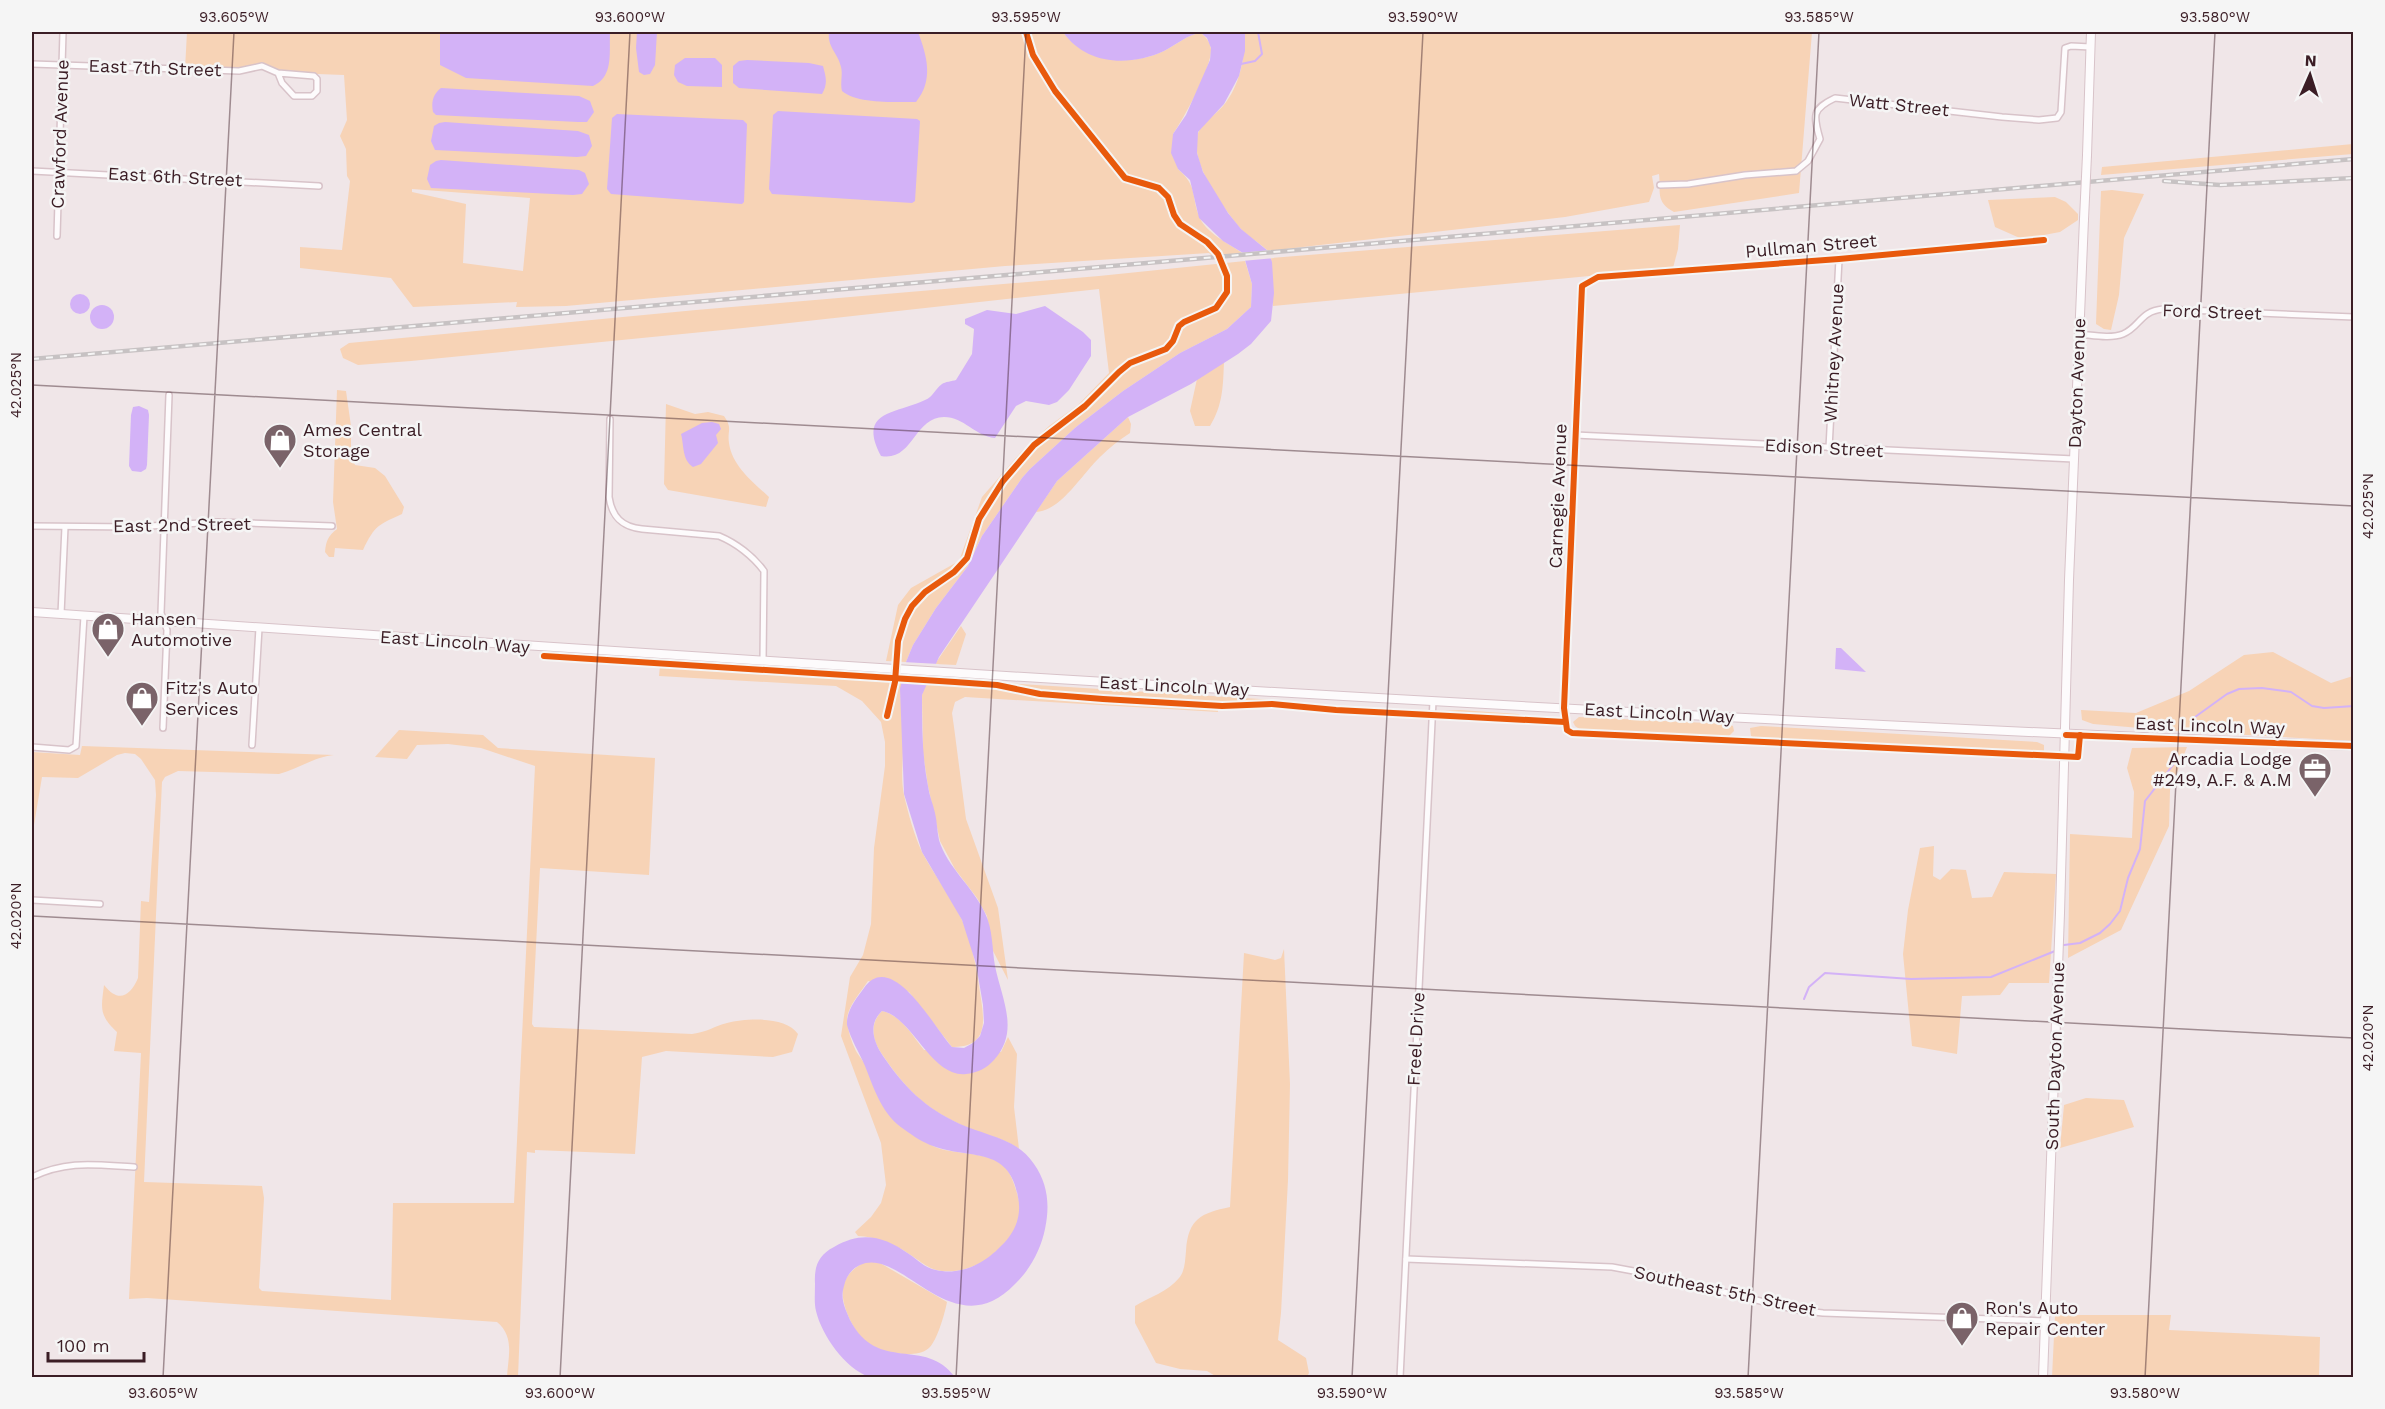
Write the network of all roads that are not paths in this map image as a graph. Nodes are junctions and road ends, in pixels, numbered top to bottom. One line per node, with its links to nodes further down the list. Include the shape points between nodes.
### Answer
1 (63, 32): 5 (street, Crawford Avenue)
2 (2091, 32): 3 (main road, Dayton Avenue)
3 (2091, 47): 9 (street, Watt Street, via 2065,48 2061,112 2057,118 2002,117 1835,98 1816,112 1820,139 1808,161 1796,171); 16 (main road, Dayton Avenue, bridge)
4 (32, 64): 5 (street, East 7th Street)
5 (62, 65): 6 (street, East 7th Street, via 239,70 262,66); 8 (street, Crawford Avenue)
6 (278, 73): 6 (street, East 7th Street, via 314,76 317,91 312,96 294,96)
7 (32, 171): 8 (street, East 6th Street)
8 (59, 172): 10 (street, East 6th Street); 11 (street, Crawford Avenue)
9 (1660, 185)
10 (319, 186)
11 (57, 236)
12 (2044, 240): 13 (street, Pullman Street)
13 (1839, 259): 14 (street, Pullman Street, via 1598,277); 20 (street, Whitney Avenue)
14 (1581, 286): 19 (street, Carnegie Avenue)
15 (2354, 317): 16 (street, Ford Street, via 2163,309 2149,312 2123,334)
16 (2079, 334): 21 (main road, Dayton Avenue)
17 (169, 395): 23 (street)
18 (610, 419): 31 (street, via 609,498 621,523 631,528 719,536 730,540 764,571)
19 (1575, 435): 20 (street, Edison Street); 33 (street, Carnegie Avenue)
20 (1829, 448): 21 (street, Edison Street)
21 (2074, 459): 35 (main road, Dayton Avenue)
22 (32, 526): 25 (street, East 2nd Street)
23 (164, 526): 24 (street, East 2nd Street, via 218,522); 25 (street, East 2nd Street); 29 (street)
24 (332, 526)
25 (66, 527): 27 (street)
26 (32, 612): 27 (main road, East Lincoln Way)
27 (61, 614): 28 (main road, East Lincoln Way)
28 (84, 616): 29 (main road, East Lincoln Way); 38 (street, via 76,746 69,750)
29 (164, 621): 30 (main road, East Lincoln Way); 34 (street, via 167,630)
30 (259, 628): 31 (main road, East Lincoln Way); 36 (street)
31 (763, 661): 32 (main road, East Lincoln Way)
32 (1433, 701): 33 (main road, East Lincoln Way); 44 (street, Freel Drive)
33 (1564, 708): 35 (main road, East Lincoln Way); 39 (street, via 1567,730 1572,733)
34 (163, 728)
35 (2066, 735): 37 (main road, East Lincoln Way); 45 (main road, South Dayton Avenue)
36 (252, 745)
37 (2354, 746)
38 (32, 747)
39 (1996, 753)
40 (32, 900): 41 (street)
41 (100, 904)
42 (134, 1167): 43 (street, via 73,1164)
43 (32, 1177)
44 (1406, 1259): 45 (street, Southeast 5th Street, via 1612,1267 1823,1313); 46 (street, Freel Drive)
45 (2045, 1321): 47 (main road, South Dayton Avenue)
46 (1400, 1377)
47 (2043, 1377)

